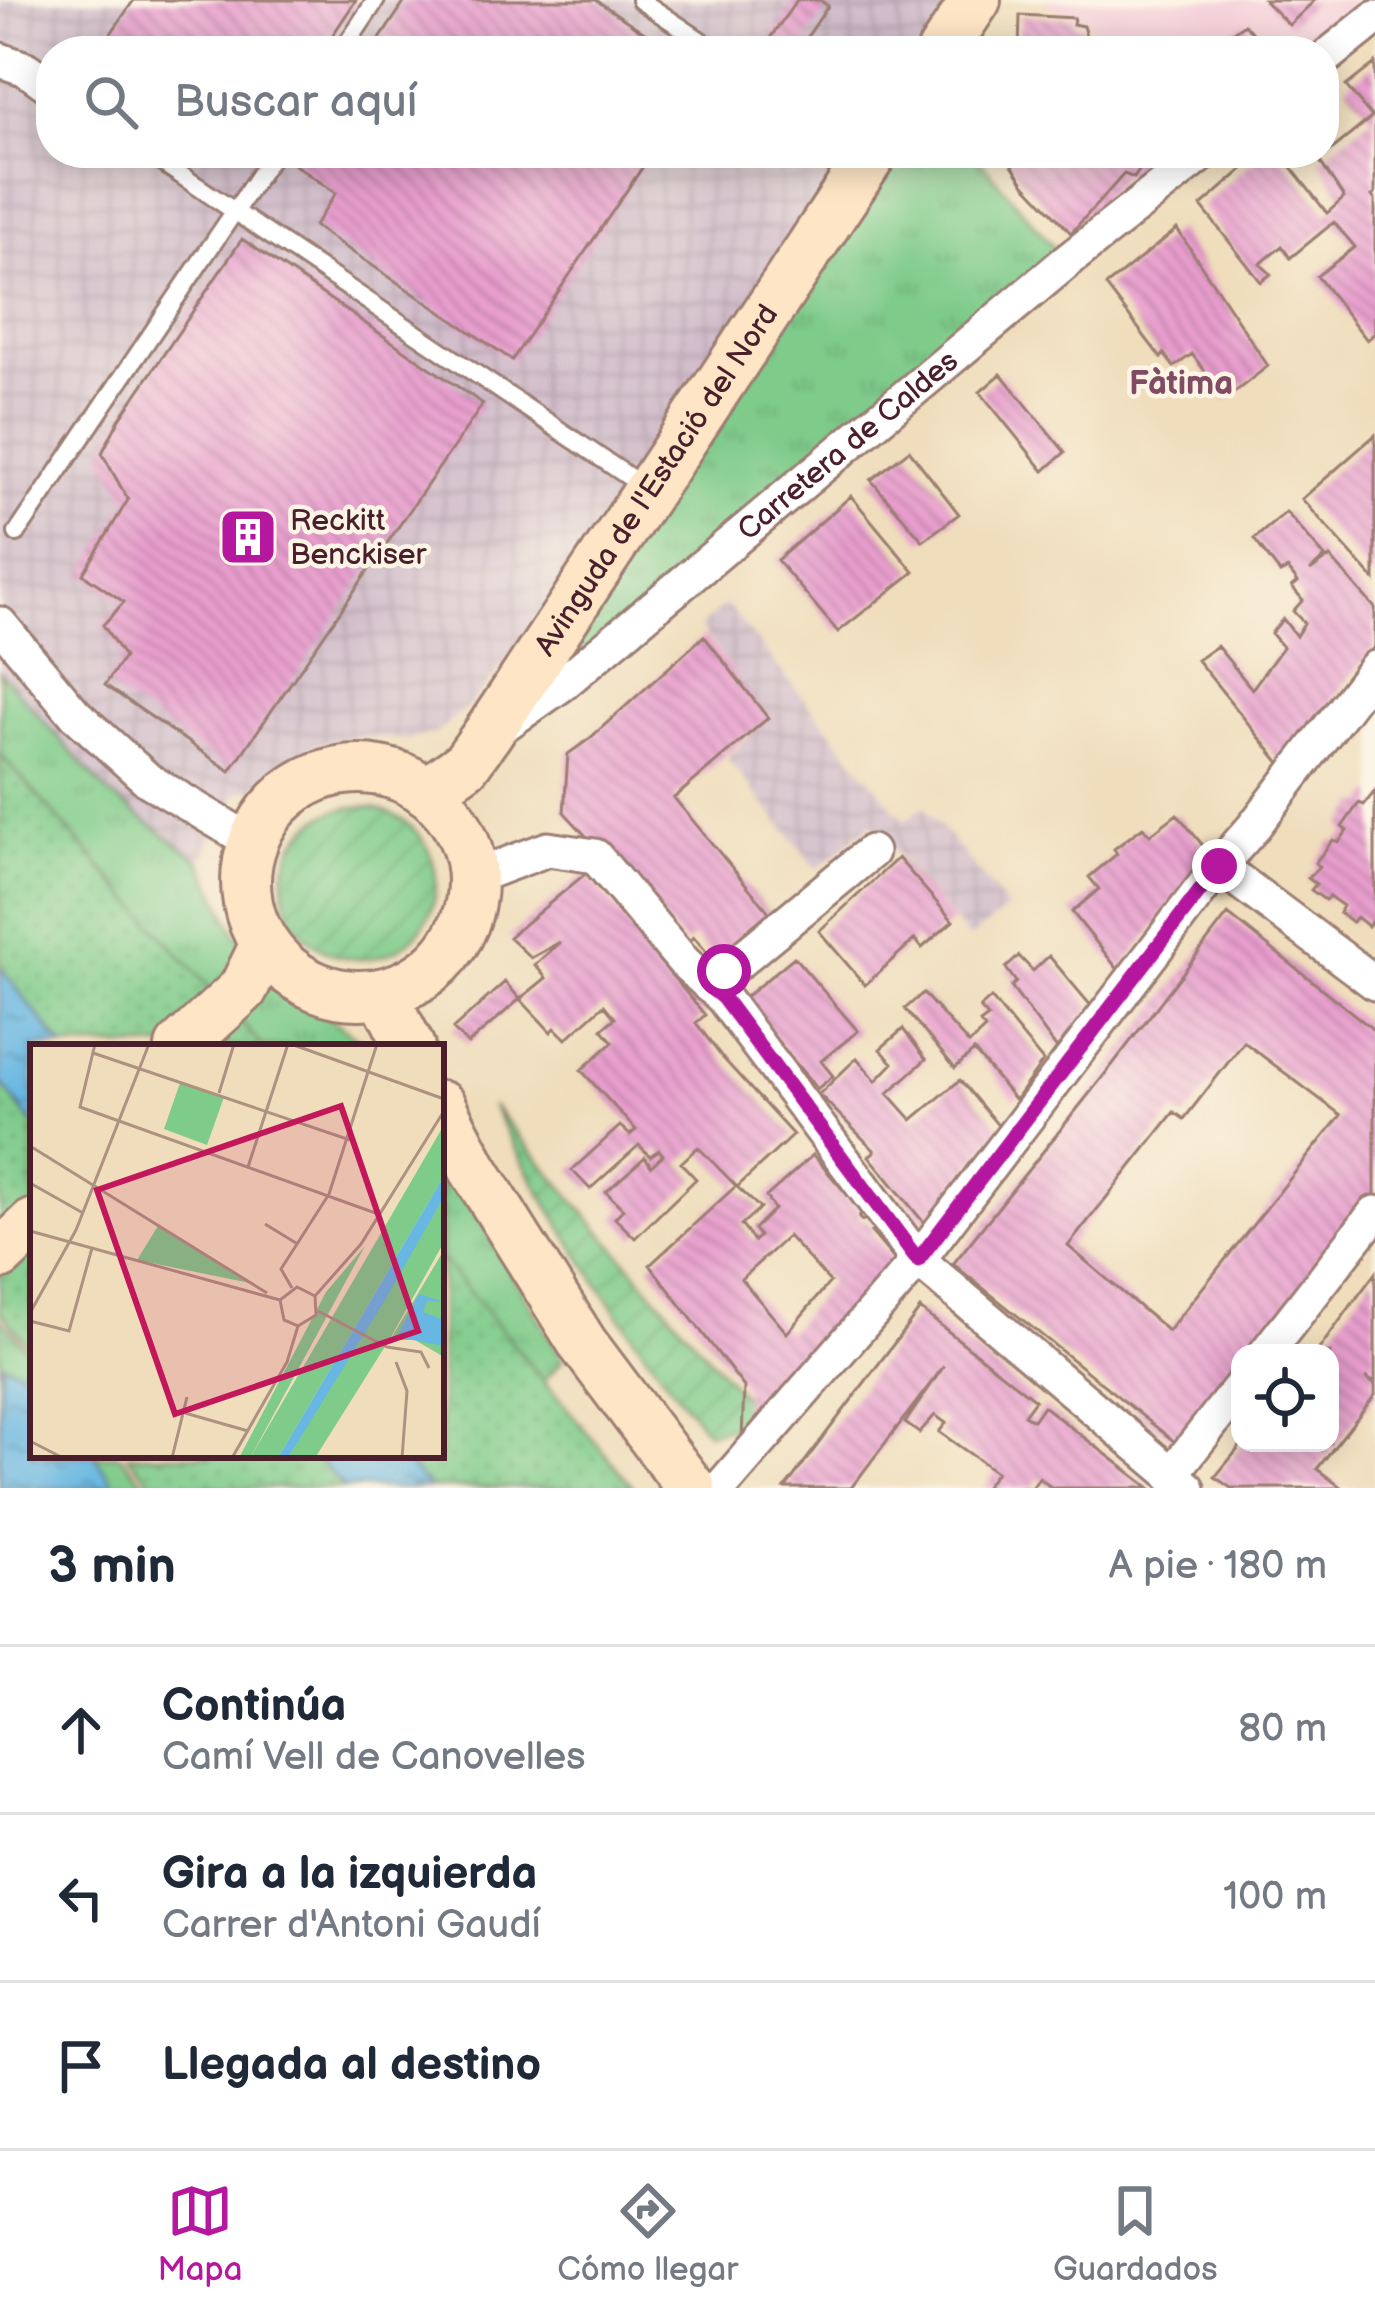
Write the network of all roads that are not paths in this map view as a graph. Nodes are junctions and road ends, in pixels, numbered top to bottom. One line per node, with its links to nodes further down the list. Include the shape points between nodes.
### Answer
1 (376, 0): 5 (lane)
2 (640, 0): 6 (lane)
3 (976, 0): 7 (street)
4 (1375, 18): 8 (street)
5 (352, 36)
6 (694, 36)
7 (952, 36)
8 (1339, 46)
9 (0, 60): 10 (street)
10 (36, 76)
11 (170, 168): 15 (lane)
12 (264, 168): 15 (lane)
13 (861, 168): 16 (street, Avinguda de l'Estació del Nord)
14 (1185, 168): 20 (street, Carretera de Caldes, via 561,685)
15 (235, 212): 16 (lane); 17 (lane)
16 (648, 490): 20 (street, Avinguda de l'Estació del Nord)
17 (17, 533)
18 (0, 624): 22 (street, via 75,714 148,780)
19 (1375, 668): 24 (street)
20 (488, 734): 21 (street, Avinguda de l'Estació del Nord, via 465,766)
21 (427, 792): 22 (street, via 372,769 327,774 287,794); 25 (street, via 459,830)
22 (252, 842): 26 (street, via 247,892)
23 (871, 852): 28 (street)
24 (1219, 866): 27 (street); 39 (street)
25 (471, 878): 28 (street, via 548,848 595,856); 29 (street, via 468,909 447,951 412,982)
26 (266, 979): 29 (street, via 352,996); 30 (street); 31 (street)
27 (1375, 983)
28 (709, 986): 39 (street)
29 (382, 993): 32 (street)
30 (184, 1044)
31 (221, 1044)
32 (408, 1044)
33 (444, 1112): 43 (street, via 584,1344)
34 (30, 1187): 36 (street)
35 (1375, 1213): 40 (street)
36 (0, 1215)
37 (30, 1227): 38 (street)
38 (0, 1255)
39 (918, 1260): 42 (street); 44 (street)
40 (1273, 1344)
41 (1231, 1401): 42 (street)
42 (1180, 1482)
43 (691, 1488)
44 (720, 1488)

